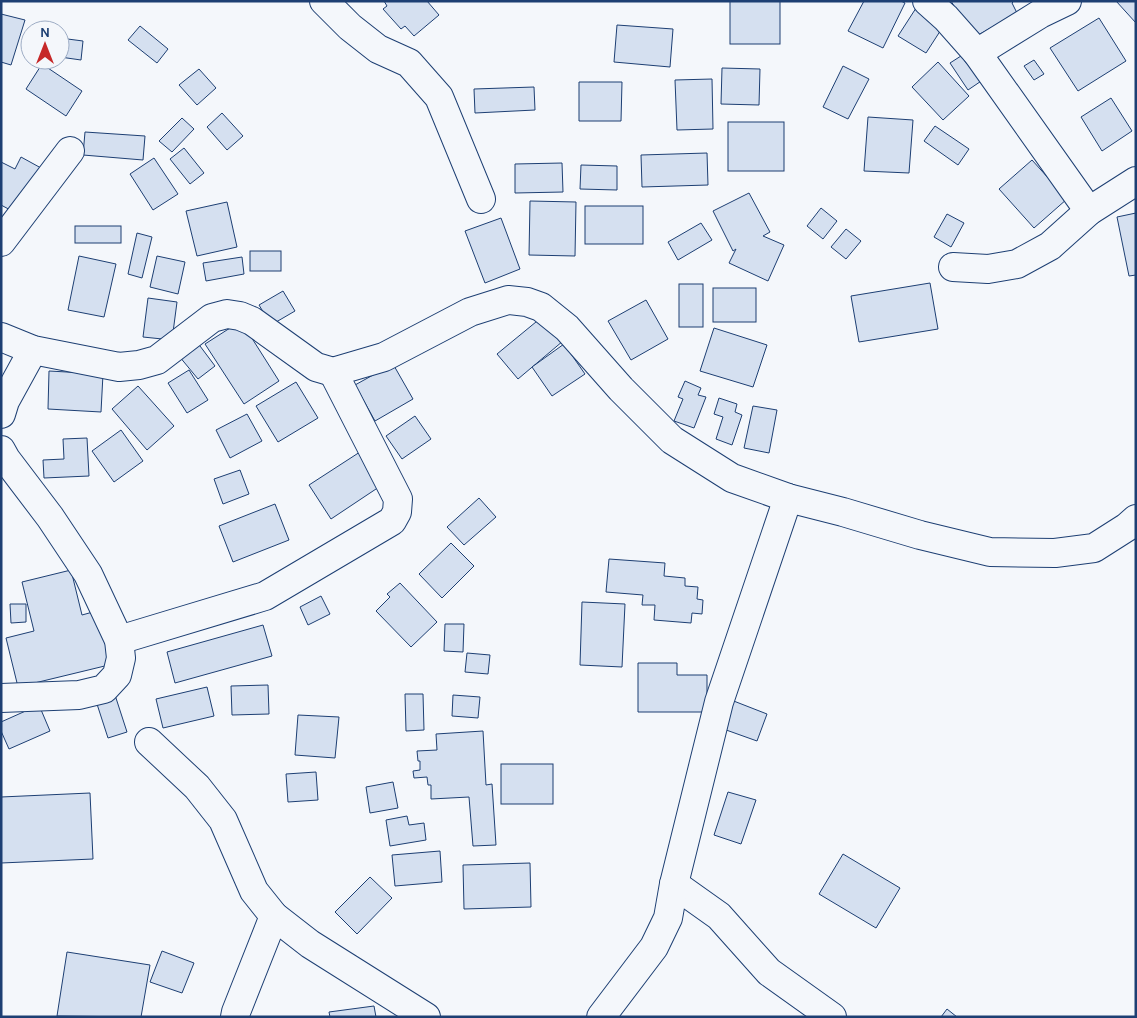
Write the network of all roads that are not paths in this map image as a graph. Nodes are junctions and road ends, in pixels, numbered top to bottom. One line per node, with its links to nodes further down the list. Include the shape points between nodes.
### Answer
1 (324, 1): 7 (street, via 378,49 408,64 439,97)
2 (927, 1): 4 (street)
3 (1067, 1): 4 (street)
4 (977, 53): 8 (street)
5 (70, 150): 9 (street)
6 (1136, 181): 8 (street)
7 (481, 199)
8 (1088, 211): 10 (street, via 1050,246 1017,264 988,269)
9 (1, 242)
10 (953, 267)
11 (1, 337): 12 (street)
12 (33, 350): 13 (street, via 119,367 139,365 157,360 212,318 227,314 252,321 316,367); 14 (street)
13 (333, 372): 16 (street, via 384,357 470,312 508,300 527,302 542,308 567,328 672,440 732,478); 18 (street, via 398,499 392,521 265,596)
14 (1, 414)
15 (1, 450): 18 (street, via 88,574)
16 (788, 498): 17 (street, via 990,552 1054,553 1094,548); 21 (street, via 719,702)
17 (1136, 519)
18 (119, 640): 19 (street, via 121,658 117,675 104,689 79,695)
19 (1, 698)
20 (149, 742): 22 (street, via 197,787 223,820 254,891)
21 (674, 884): 25 (street, via 668,918 654,947); 26 (street, via 719,916 769,972)
22 (274, 916): 23 (street); 24 (street, via 310,944)
23 (236, 1017)
24 (426, 1017)
25 (601, 1017)
26 (832, 1017)

